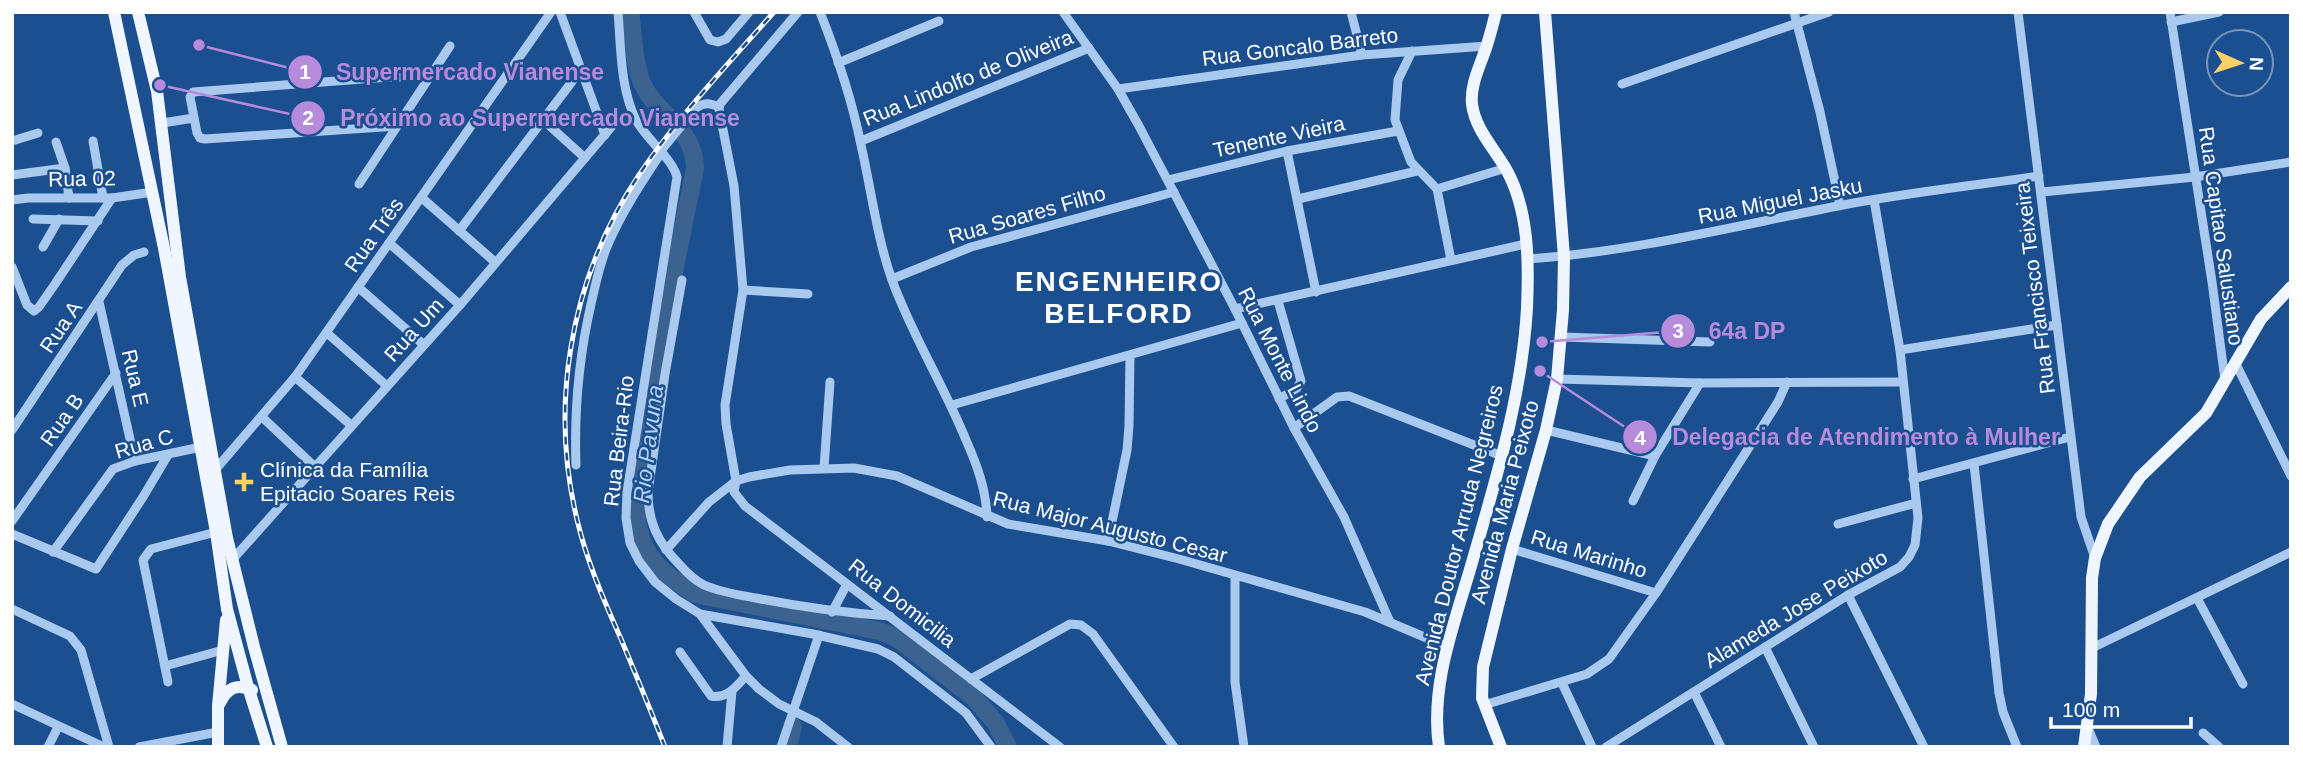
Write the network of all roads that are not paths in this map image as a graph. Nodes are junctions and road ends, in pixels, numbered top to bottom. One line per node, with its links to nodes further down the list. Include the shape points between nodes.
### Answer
1 (114, 12): 22 (main road)
2 (138, 12): 21 (main road)
3 (551, 12): 66 (street, Rua Três)
4 (559, 12): 29 (street)
5 (618, 12): 49 (street, Rua Beira-Rio, via 630,103)
6 (694, 12): 7 (street, via 710,40 718,43)
7 (749, 12)
8 (798, 12): 35 (street)
9 (820, 12): 28 (street)
10 (1063, 12): 25 (street, Rua Monte Lindo)
11 (1351, 12): 27 (street)
12 (1496, 12): 24 (main road, Avenida Doutor Arruda Negreiros)
13 (1545, 12): 79 (main road, Avenida Maria Peixoto)
14 (1794, 12): 20 (street)
15 (1829, 12): 20 (street)
16 (2018, 12): 56 (street, Rua Francisco Teixeira)
17 (2219, 12): 18 (street)
18 (2171, 17): 57 (street, Rua Capitao Salustiano)
19 (939, 22): 28 (street)
20 (1798, 23): 31 (street); 70 (street)
21 (147, 44): 22 (main road, via 137,55); 33 (main road)
22 (121, 46): 34 (main road)
23 (450, 46): 30 (street)
24 (1487, 46): 26 (street, Rua Goncalo Barreto); 53 (main road, Avenida Doutor Arruda Negreiros, via 1472,106 1481,131)
25 (1089, 48): 32 (street, Rua Monte Lindo); 46 (street, Rua Lindolfo de Oliveira)
26 (1412, 51): 27 (street, Rua Goncalo Barreto); 41 (street, via 1396,91)
27 (1362, 55): 32 (street, Rua Goncalo Barreto)
28 (838, 63): 46 (street)
29 (580, 71): 37 (street); 43 (street)
30 (429, 77): 36 (street, via 193,92); 40 (street)
31 (1622, 84)
32 (1118, 89): 58 (street, Rua Monte Lindo)
33 (157, 91): 34 (main road, via 144,85); 39 (main road)
34 (133, 97): 61 (main road)
35 (720, 106): 49 (street, via 702,104); 88 (street, Rua Domicilia, via 734,186)
36 (194, 118): 39 (street); 40 (street, via 200,138 205,139)
37 (542, 119): 50 (street); 74 (street)
38 (618, 119): 43 (street, Rua Um)
39 (162, 123): 130 (main road, via 180,277)
40 (397, 126): 59 (street)
41 (1398, 131): 48 (street, Tenente Vieira); 54 (street)
42 (38, 133): 44 (street)
43 (605, 135): 50 (street, Rua Um)
44 (12, 141)
45 (93, 141): 65 (street)
46 (861, 141): 84 (street)
47 (56, 142): 52 (street)
48 (1287, 151): 58 (street, Tenente Vieira); 67 (street)
49 (661, 153): 127 (street, via 622,214 599,269 577,387); 156 (street, Rua Beira-Rio, via 676,170 676,191 626,518 639,561 656,582)
50 (585, 158): 82 (street, Rua Um)
51 (2291, 162): 57 (street)
52 (65, 168): 55 (street); 64 (street)
53 (1506, 168): 60 (street); 76 (main road, Avenida Doutor Arruda Negreiros, via 1518,199)
54 (1417, 171): 60 (street); 67 (street)
55 (12, 175)
56 (2039, 176): 63 (street, Rua Francisco Teixeira); 69 (street, Rua Miguel Jasku)
57 (2195, 177): 63 (street); 110 (street, Rua Capitao Salustiano)
58 (1168, 180): 62 (street, Rua Monte Lindo)
59 (359, 184)
60 (1437, 189): 81 (street)
61 (153, 192): 65 (street, Rua 02); 121 (main road)
62 (1174, 192): 84 (street, Rua Soares Filho, via 971,247); 94 (street, Rua Monte Lindo)
63 (2042, 192): 96 (street, Rua Francisco Teixeira)
64 (69, 198): 65 (street, Rua 02); 68 (street, Rua 02)
65 (108, 198): 73 (street)
66 (422, 198): 74 (street); 75 (street, Rua Três)
67 (1298, 199): 89 (street)
68 (12, 200)
69 (1874, 200): 70 (street, Rua Miguel Jasku); 101 (street, Alameda Jose Peixoto)
70 (1840, 205): 79 (street, Rua Miguel Jasku, via 1702,235)
71 (33, 219): 72 (street)
72 (60, 219): 73 (street); 77 (street)
73 (98, 221): 83 (street, via 32,311)
74 (459, 231): 82 (street)
75 (389, 243): 87 (street, Rua Três); 93 (street)
76 (1526, 244): 80 (main road, Avenida Doutor Arruda Negreiros); 81 (street)
77 (43, 247)
78 (144, 252): 92 (street, Rua A, via 122,265)
79 (1564, 257): 80 (street, Rua Miguel Jasku); 98 (main road, Avenida Maria Peixoto)
80 (1527, 259): 123 (main road, Avenida Doutor Arruda Negreiros, via 1523,351)
81 (1451, 260): 89 (street)
82 (495, 262): 93 (street, Rua Um)
83 (12, 267)
84 (892, 279): 114 (street)
85 (682, 280): 143 (street, via 648,492 653,528)
86 (2291, 287): 103 (main road, via 2262,319)
87 (358, 288): 97 (street, Rua Três); 100 (street)
88 (743, 290): 90 (street); 133 (street, Rua Domicilia, via 725,405)
89 (1316, 292): 91 (street)
90 (808, 294)
91 (1279, 301): 94 (street); 113 (street, via 1301,381)
92 (99, 302): 104 (street, Rua E); 118 (street, Rua A)
93 (460, 305): 100 (street, Rua Um)
94 (1236, 309): 95 (street, Rua Monte Lindo)
95 (1242, 323): 102 (street); 113 (street, Rua Monte Lindo)
96 (2057, 325): 101 (street); 120 (street, Rua Francisco Teixeira)
97 (327, 333): 105 (street, Rua Três); 112 (street)
98 (1562, 337): 99 (street); 106 (main road, Avenida Maria Peixoto)
99 (1710, 342)
100 (424, 345): 112 (street, Rua Um)
101 (1900, 350): 109 (street, Alameda Jose Peixoto)
102 (1130, 356): 114 (street); 141 (street, via 1127,450)
103 (2235, 362): 110 (main road); 131 (street)
104 (116, 373): 125 (street, Rua E); 137 (street, Rua B)
105 (295, 377): 115 (street, Rua Três); 116 (street)
106 (1557, 379): 111 (street); 119 (main road, Avenida Maria Peixoto)
107 (830, 382): 129 (street)
108 (1787, 382): 109 (street); 111 (street); 150 (street)
109 (1902, 382): 132 (street, Alameda Jose Peixoto)
110 (2225, 382): 146 (main road, via 2206,413 2123,499)
111 (1700, 383): 124 (street)
112 (387, 386): 116 (street, Rua Um)
113 (1279, 399): 117 (street, Rua Monte Lindo)
114 (952, 405): 136 (street, via 982,481)
115 (262, 417): 128 (street); 130 (street, Rua Três)
116 (352, 425): 128 (street, Rua Um)
117 (1294, 428): 123 (street, via 1337,397 1349,396); 158 (street, Rua Monte Lindo, via 1344,517)
118 (12, 430)
119 (1546, 430): 124 (street); 142 (main road, Avenida Maria Peixoto)
120 (2070, 437): 126 (street); 146 (street, Rua Francisco Teixeira, via 2081,517)
121 (201, 447): 122 (street, Rua C); 139 (main road)
122 (168, 454): 125 (street, Rua C); 144 (street, via 98,568)
123 (1502, 456): 160 (main road, Avenida Doutor Arruda Negreiros)
124 (1654, 456): 134 (street)
125 (135, 461): 144 (street, Rua C, via 119,465 107,475)
126 (1974, 464): 132 (street); 204 (street, via 1999,693)
127 (576, 465)
128 (315, 467): 147 (street, Rua Um)
129 (824, 468): 133 (street, Rua Major Augusto Cesar); 136 (street, Rua Major Augusto Cesar, via 897,476)
130 (215, 470): 147 (main road)
131 (2291, 476)
132 (1913, 479): 135 (street, Alameda Jose Peixoto)
133 (736, 481): 143 (street, Rua Major Augusto Cesar, via 709,502); 149 (street, Rua Domicilia, via 736,496 745,506)
134 (1633, 501)
135 (1916, 503): 138 (street); 151 (street, Alameda Jose Peixoto, via 1917,532 1909,557 1900,567)
136 (987, 517): 141 (street, Rua Major Augusto Cesar)
137 (12, 521)
138 (1838, 524)
139 (216, 532): 154 (main road); 165 (street, via 151,549 143,560)
140 (12, 534): 144 (street)
141 (1108, 541): 148 (street, Rua Major Augusto Cesar)
142 (1512, 549): 150 (street, Rua Marinho); 175 (main road, Avenida Maria Peixoto, via 1483,667)
143 (666, 550): 155 (street, via 702,584)
144 (53, 552)
145 (2291, 552): 152 (street)
146 (2095, 558): 162 (main road)
147 (232, 561): 178 (main road)
148 (1235, 576): 158 (street, Rua Major Augusto Cesar); 196 (street, via 1235,682)
149 (847, 584): 155 (street); 157 (street, Rua Domicilia)
150 (1656, 593): 169 (street, via 1609,659)
151 (1849, 595): 161 (street, Alameda Jose Peixoto); 203 (street)
152 (2197, 598): 162 (street); 170 (street)
153 (12, 609): 185 (street, via 70,636 81,650)
154 (228, 610): 163 (main road); 171 (main road)
155 (832, 612): 157 (street)
156 (700, 614): 159 (street, Rua Beira-Rio); 166 (street)
157 (890, 616): 167 (street, Rua Domicilia)
158 (1390, 622): 160 (street, Rua Major Augusto Cesar)
159 (819, 635): 177 (street); 193 (street, Rua Beira-Rio, via 894,657 966,713)
160 (1448, 646): 197 (main road, Avenida Doutor Arruda Negreiros, via 1438,687)
161 (1765, 647): 173 (street, Alameda Jose Peixoto); 202 (street)
162 (2092, 648): 180 (main road)
163 (223, 650): 165 (street); 176 (main road)
164 (680, 652): 172 (street, via 711,696)
165 (165, 666): 168 (street)
166 (746, 676): 172 (street); 177 (street)
167 (971, 679): 194 (street, Rua Domicilia); 195 (street, via 1070,624 1081,625 1093,634)
168 (168, 682)
169 (1562, 683): 175 (street); 199 (street)
170 (2243, 684)
171 (248, 687): 176 (main road, via 233,687); 178 (main road, via 261,695); 188 (main road)
172 (732, 691): 190 (street)
173 (1694, 692): 200 (street, Alameda Jose Peixoto); 201 (street)
174 (12, 704): 179 (street)
175 (1484, 705): 198 (main road, Avenida Maria Peixoto)
176 (218, 706): 181 (main road)
177 (794, 711): 191 (street); 192 (street)
178 (276, 724): 189 (main road)
179 (58, 727): 183 (street); 184 (street)
180 (2088, 728): 205 (main road); 206 (street)
181 (218, 732): 186 (street); 187 (main road)
182 (2203, 733): 207 (street)
183 (48, 747)
184 (104, 747)
185 (109, 747)
186 (139, 747)
187 (218, 747)
188 (267, 747)
189 (282, 747)
190 (727, 747)
191 (781, 747)
192 (848, 747)
193 (991, 747)
194 (1059, 747)
195 (1174, 747)
196 (1244, 747)
197 (1439, 747)
198 (1501, 747)
199 (1592, 747)
200 (1606, 747)
201 (1721, 747)
202 (1814, 747)
203 (1924, 747)
204 (2017, 747)
205 (2084, 747)
206 (2096, 747)
207 (2219, 747)

